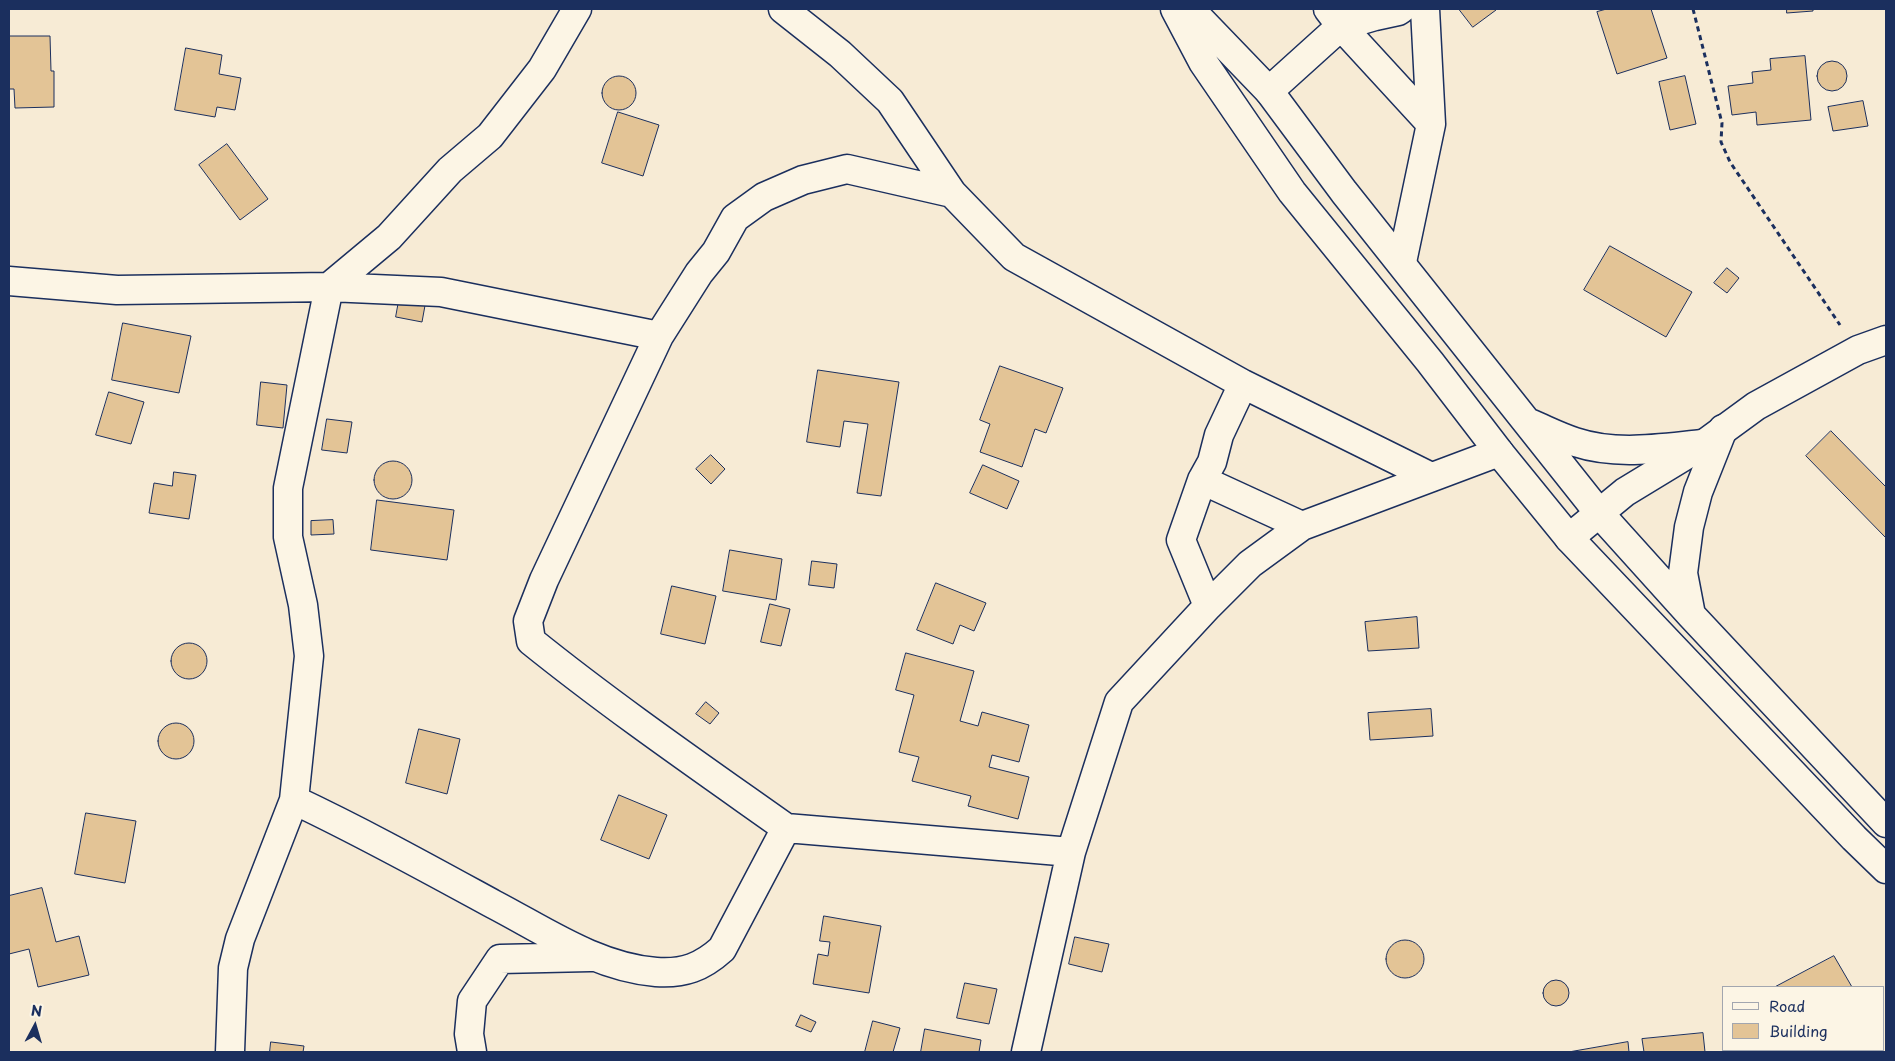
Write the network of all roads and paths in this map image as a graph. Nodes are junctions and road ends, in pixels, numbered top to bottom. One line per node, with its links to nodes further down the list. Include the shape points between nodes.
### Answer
1 (577, 9): 14 (street, via 542,68 490,136 450,170 389,238)
2 (783, 9): 11 (street, via 840,54 890,101)
3 (1175, 9): 21 (street, via 1203,62 1292,192)
4 (1190, 9): 9 (street)
5 (1401, 9): 8 (street, via 1375,16)
6 (1425, 9): 10 (street)
7 (1693, 9): 17 (path, via 1722,123 1721,142 1730,162)
8 (1335, 18): 9 (street); 10 (street)
9 (1269, 91): 12 (street, via 1344,192)
10 (1431, 124): 12 (street)
11 (952, 193): 15 (street, via 847,169 803,180 764,197 735,218); 18 (street, via 1014,257)
12 (1402, 262): 19 (street)
13 (9, 281): 14 (street, via 117,290)
14 (329, 287): 15 (street, via 441,292); 29 (street, via 288,488 288,537 303,605 309,656)
15 (659, 336): 31 (street, via 544,580 528,621 532,641 643,726)
16 (1886, 340): 17 (street)
17 (1858, 350): 20 (street, via 1756,406)
18 (1243, 384): 22 (street); 23 (street)
19 (1527, 422): 20 (street, via 1576,443 1626,451 1648,450); 24 (street)
20 (1713, 436): 24 (street, via 1625,492); 28 (street, via 1689,527 1683,573)
21 (1499, 452): 22 (street); 26 (street)
22 (1431, 477): 25 (street)
23 (1202, 480): 25 (street); 27 (street, via 1181,540)
24 (1599, 513): 26 (street); 28 (street)
25 (1302, 526): 27 (street, via 1250,564)
26 (1570, 538): 33 (street)
27 (1208, 606): 32 (street, via 1119,702)
28 (1691, 615): 30 (street)
29 (294, 800): 34 (street, via 348,825); 35 (street, via 240,939 233,968)
30 (1886, 823)
31 (786, 828): 32 (street); 34 (street, via 722,949 707,962 684,971 658,972)
32 (1071, 852): 37 (street)
33 (1886, 869)
34 (592, 957): 36 (street, via 500,959 472,1001 469,1034)
35 (230, 1052)
36 (472, 1052)
37 (1026, 1052)

